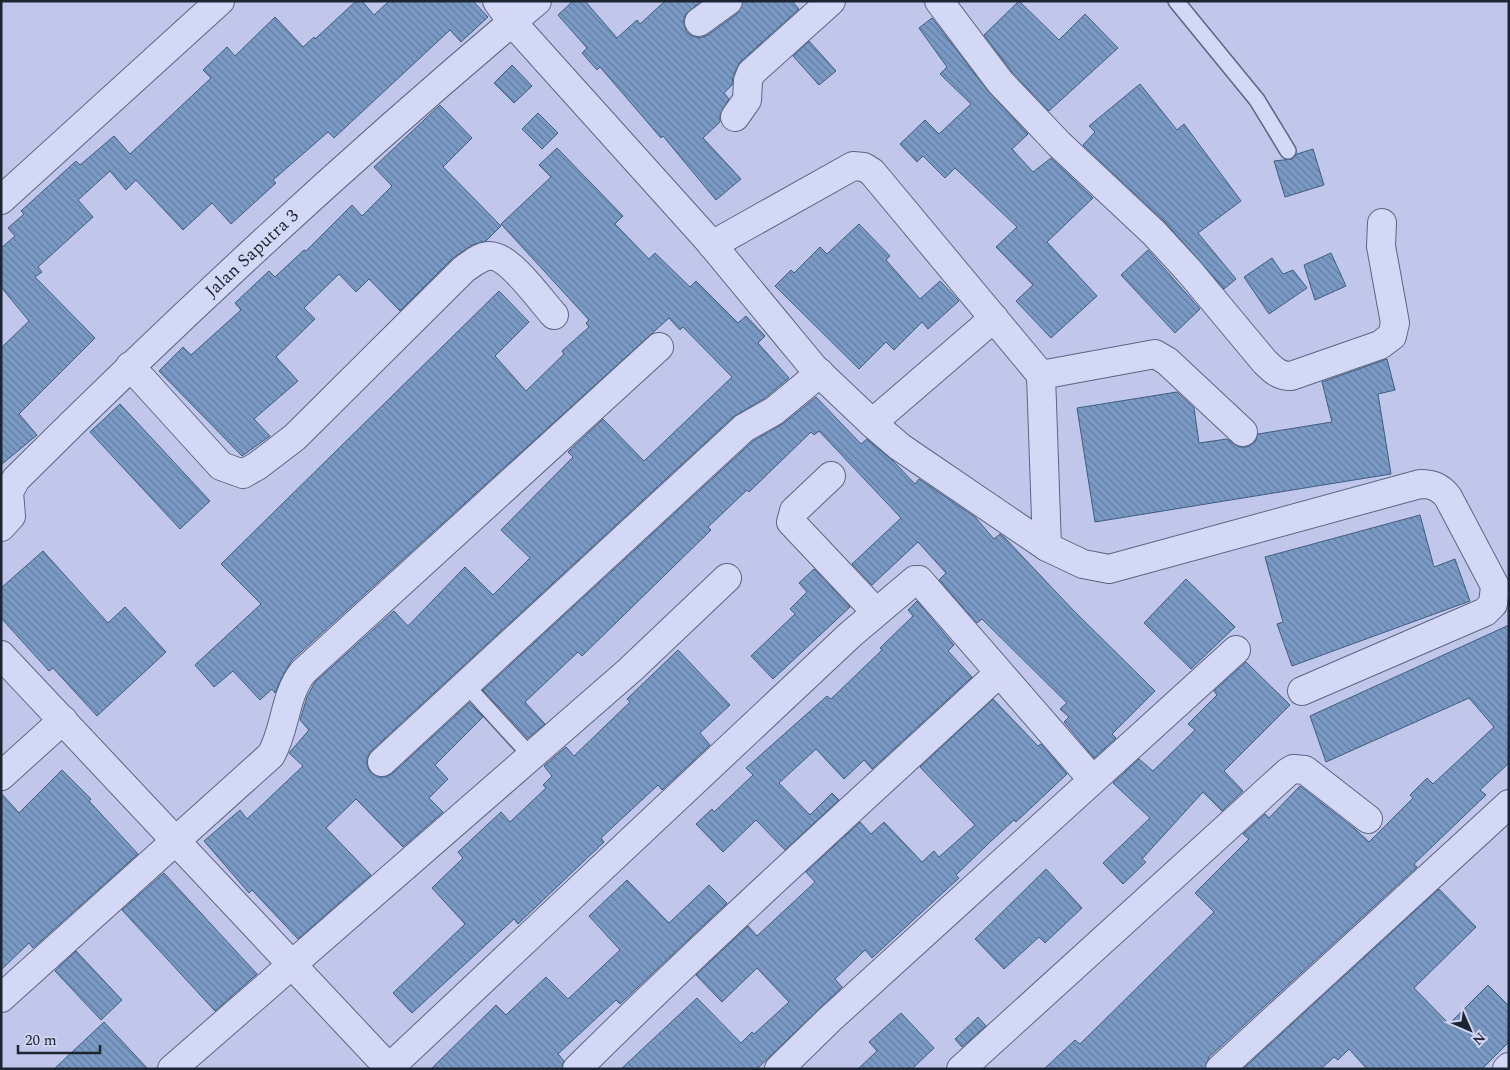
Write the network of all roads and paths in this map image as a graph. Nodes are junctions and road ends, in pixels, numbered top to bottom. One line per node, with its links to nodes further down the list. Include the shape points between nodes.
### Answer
1 (220, 1): 11 (street)
2 (537, 1): 7 (street, Jalan Saputra 3)
3 (728, 1): 8 (street)
4 (831, 1): 9 (street, via 751,73 747,100)
5 (939, 1): 12 (street, via 1000,82 1059,144 1154,233 1264,360 1283,376 1380,345 1392,336 1395,328 1381,246)
6 (1176, 1): 10 (lane, via 1257,100)
7 (504, 12): 13 (street); 17 (street, Jalan Saputra 3, via 335,179)
8 (699, 22)
9 (734, 117)
10 (1288, 151)
11 (1, 200)
12 (1382, 223)
13 (712, 245): 15 (street, via 854,166 864,167 872,172); 18 (street)
14 (554, 315): 17 (street, via 511,266 490,255 478,259 464,269 295,436 243,474 221,466)
15 (994, 318): 19 (street); 20 (street)
16 (659, 346): 39 (street, via 303,672 291,693 272,756)
17 (130, 366): 23 (street, Jalan Saputra 3, via 16,479 9,492 11,516)
18 (820, 373): 20 (street); 30 (street, via 774,411 744,428)
19 (1041, 375): 21 (street, via 1155,354 1167,361); 24 (street)
20 (872, 423): 24 (street, via 900,447)
21 (1243, 432)
22 (831, 476): 26 (street, via 794,510 791,522)
23 (1, 527)
24 (1047, 547): 31 (street, via 1083,564 1109,569 1420,484 1432,484 1442,489 1495,586 1493,604 1484,612)
25 (728, 578): 33 (street, via 630,670)
26 (876, 612): 29 (street, via 909,583 919,580); 42 (street)
27 (1236, 650): 36 (street)
28 (1, 655): 32 (street)
29 (999, 673): 36 (street); 44 (street, via 673,973)
30 (466, 684): 33 (lane); 34 (street)
31 (1302, 691)
32 (63, 720): 35 (street); 39 (street)
33 (531, 756): 40 (street)
34 (382, 762)
35 (1, 776)
36 (1092, 779): 45 (street)
37 (1509, 804): 47 (street)
38 (1368, 819): 46 (street, via 1305,770 1288,772)
39 (175, 842): 40 (street); 41 (street)
40 (291, 964): 42 (street); 43 (street)
41 (1, 998)
42 (389, 1068)
43 (172, 1069)
44 (577, 1069)
45 (779, 1069)
46 (961, 1069)
47 (1220, 1069)

